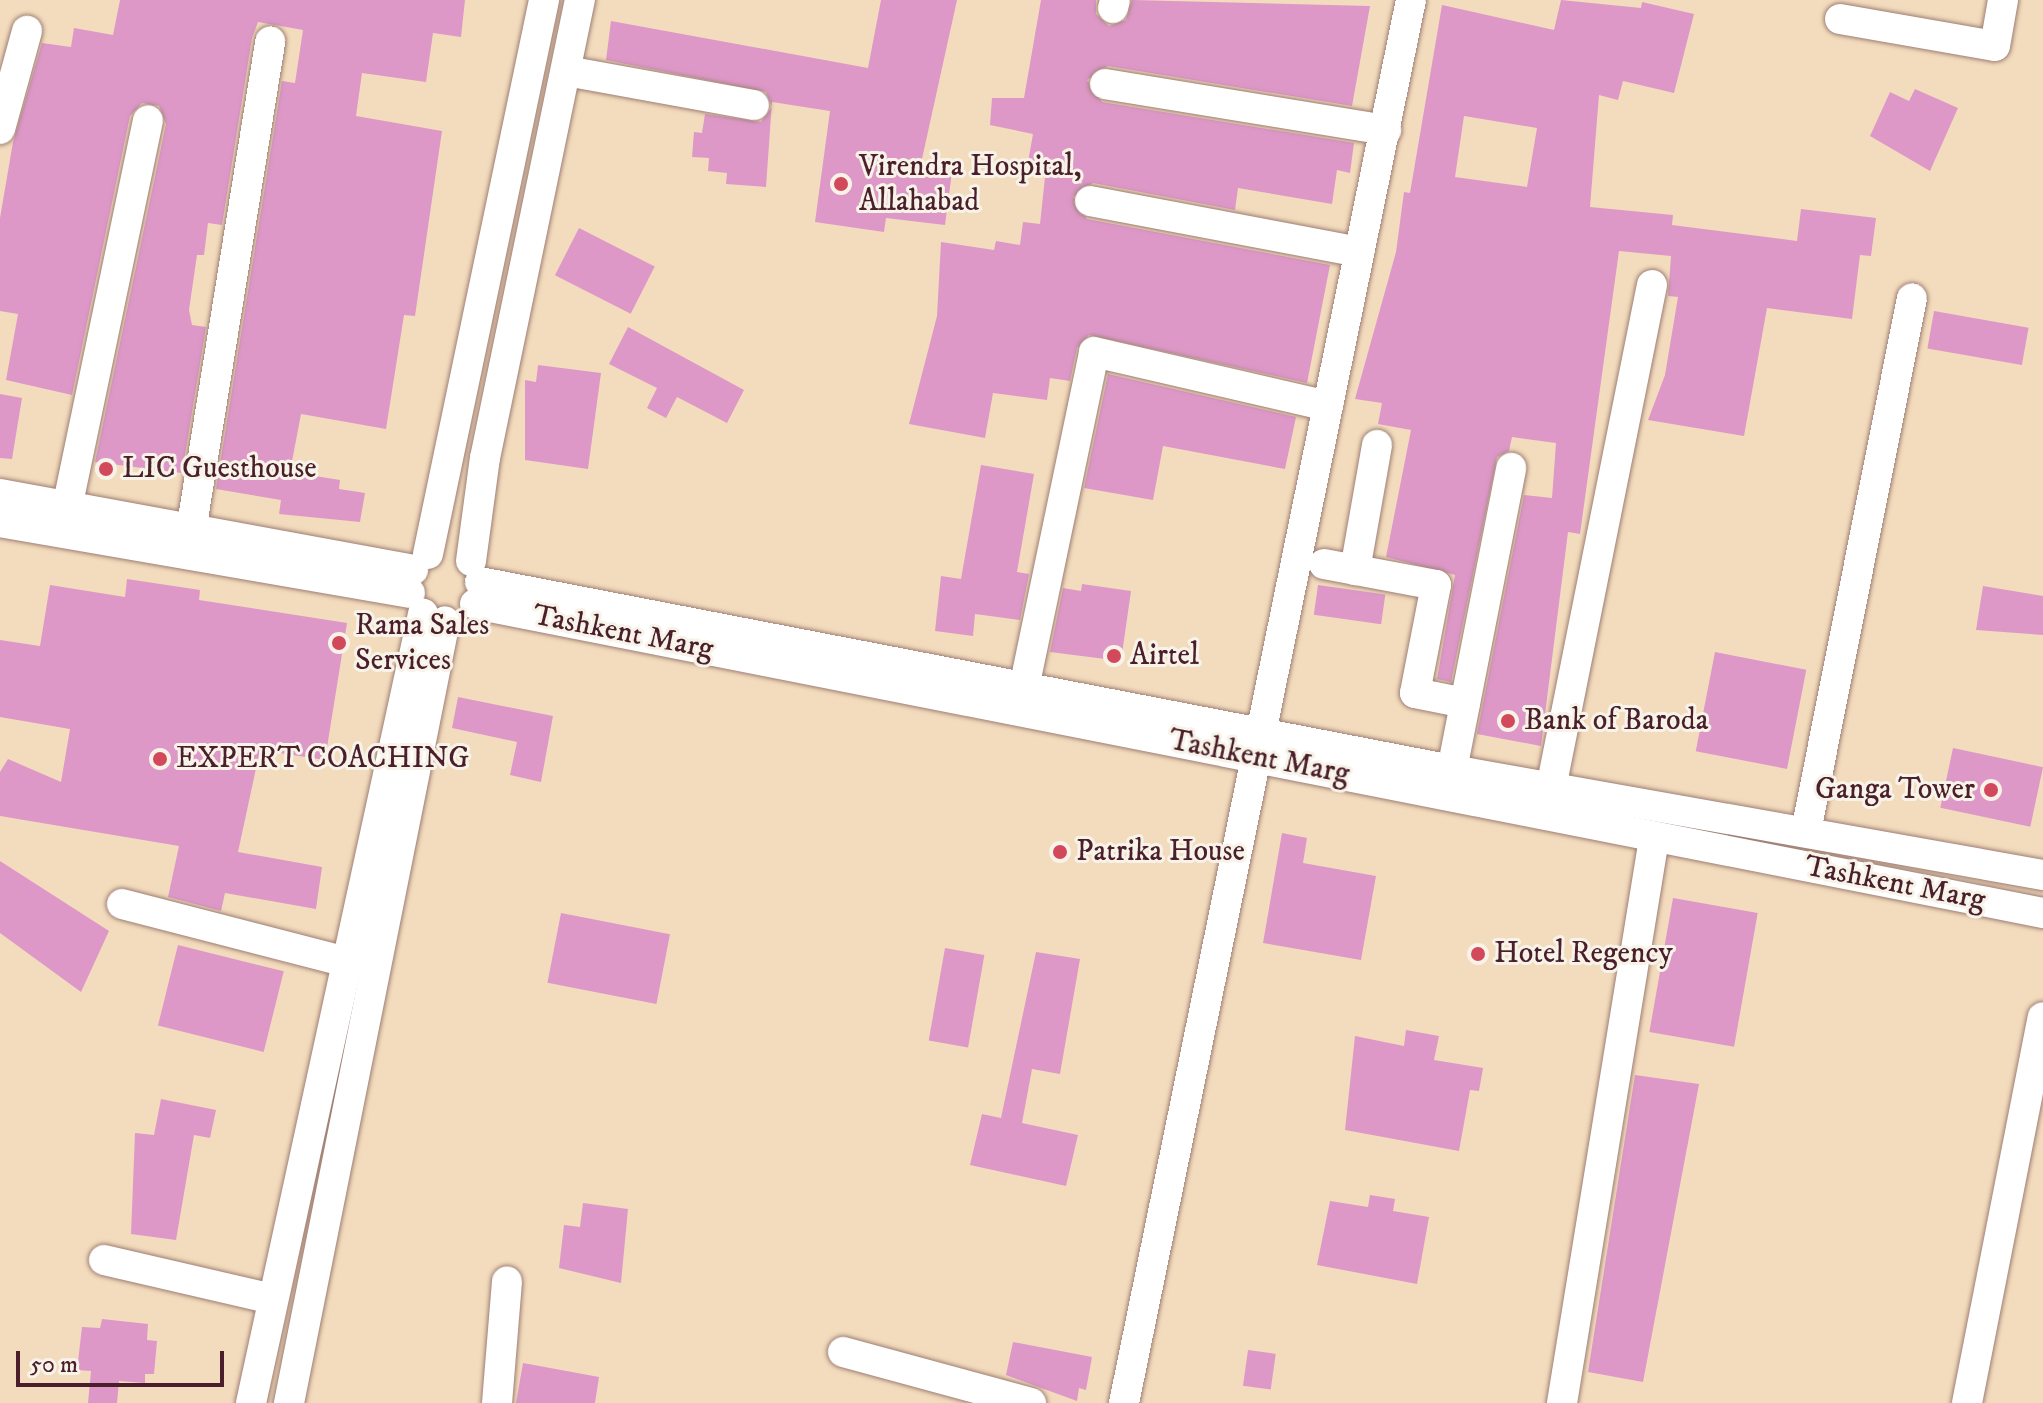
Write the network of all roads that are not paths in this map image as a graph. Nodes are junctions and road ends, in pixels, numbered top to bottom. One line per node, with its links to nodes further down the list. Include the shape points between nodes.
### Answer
1 (544, 0): 29 (street)
2 (580, 0): 8 (street)
3 (1411, 0): 13 (street)
4 (2003, 0): 5 (street, via 1995,46)
5 (1840, 19)
6 (27, 31): 12 (street)
7 (270, 41): 24 (street)
8 (566, 71): 10 (street); 27 (street, via 485,458)
9 (1105, 84): 13 (street)
10 (754, 105)
11 (148, 120): 22 (street)
12 (0, 129)
13 (1386, 130): 15 (street)
14 (1090, 201): 15 (street)
15 (1359, 252): 18 (street)
16 (1652, 285): 35 (street)
17 (1912, 298): 36 (street)
18 (1328, 406): 31 (street, via 1094,352); 33 (street)
19 (1377, 445): 26 (street)
20 (1511, 468): 30 (street)
21 (0, 494): 22 (street)
22 (67, 508): 24 (street)
23 (0, 522): 29 (street)
24 (191, 531): 29 (street)
25 (1324, 564): 26 (street)
26 (1355, 570): 28 (street)
27 (476, 582): 29 (street); 29 (street, via 451,550); 31 (street, Tashkent Marg); 33 (street, Tashkent Marg)
28 (1436, 585): 30 (street); 32 (street, via 1415,693)
29 (424, 590): 41 (street); 48 (street)
30 (1486, 593): 32 (street)
31 (1024, 688): 33 (street, Tashkent Marg)
32 (1465, 703): 34 (street)
33 (1260, 745): 34 (street, Tashkent Marg); 37 (street, Tashkent Marg); 51 (street)
34 (1452, 770): 35 (street, Tashkent Marg)
35 (1551, 788): 36 (street, Tashkent Marg)
36 (1806, 831): 38 (street, Tashkent Marg)
37 (1654, 839): 40 (street, Tashkent Marg); 52 (street)
38 (2043, 875)
39 (122, 904): 41 (street)
40 (2043, 913)
41 (346, 962): 45 (street)
42 (2043, 1017): 53 (street)
43 (104, 1260): 45 (street)
44 (507, 1281): 49 (street)
45 (273, 1299): 47 (street)
46 (843, 1352): 50 (street)
47 (251, 1403)
48 (289, 1403)
49 (497, 1403)
50 (1031, 1403)
51 (1124, 1403)
52 (1562, 1403)
53 (1967, 1403)

